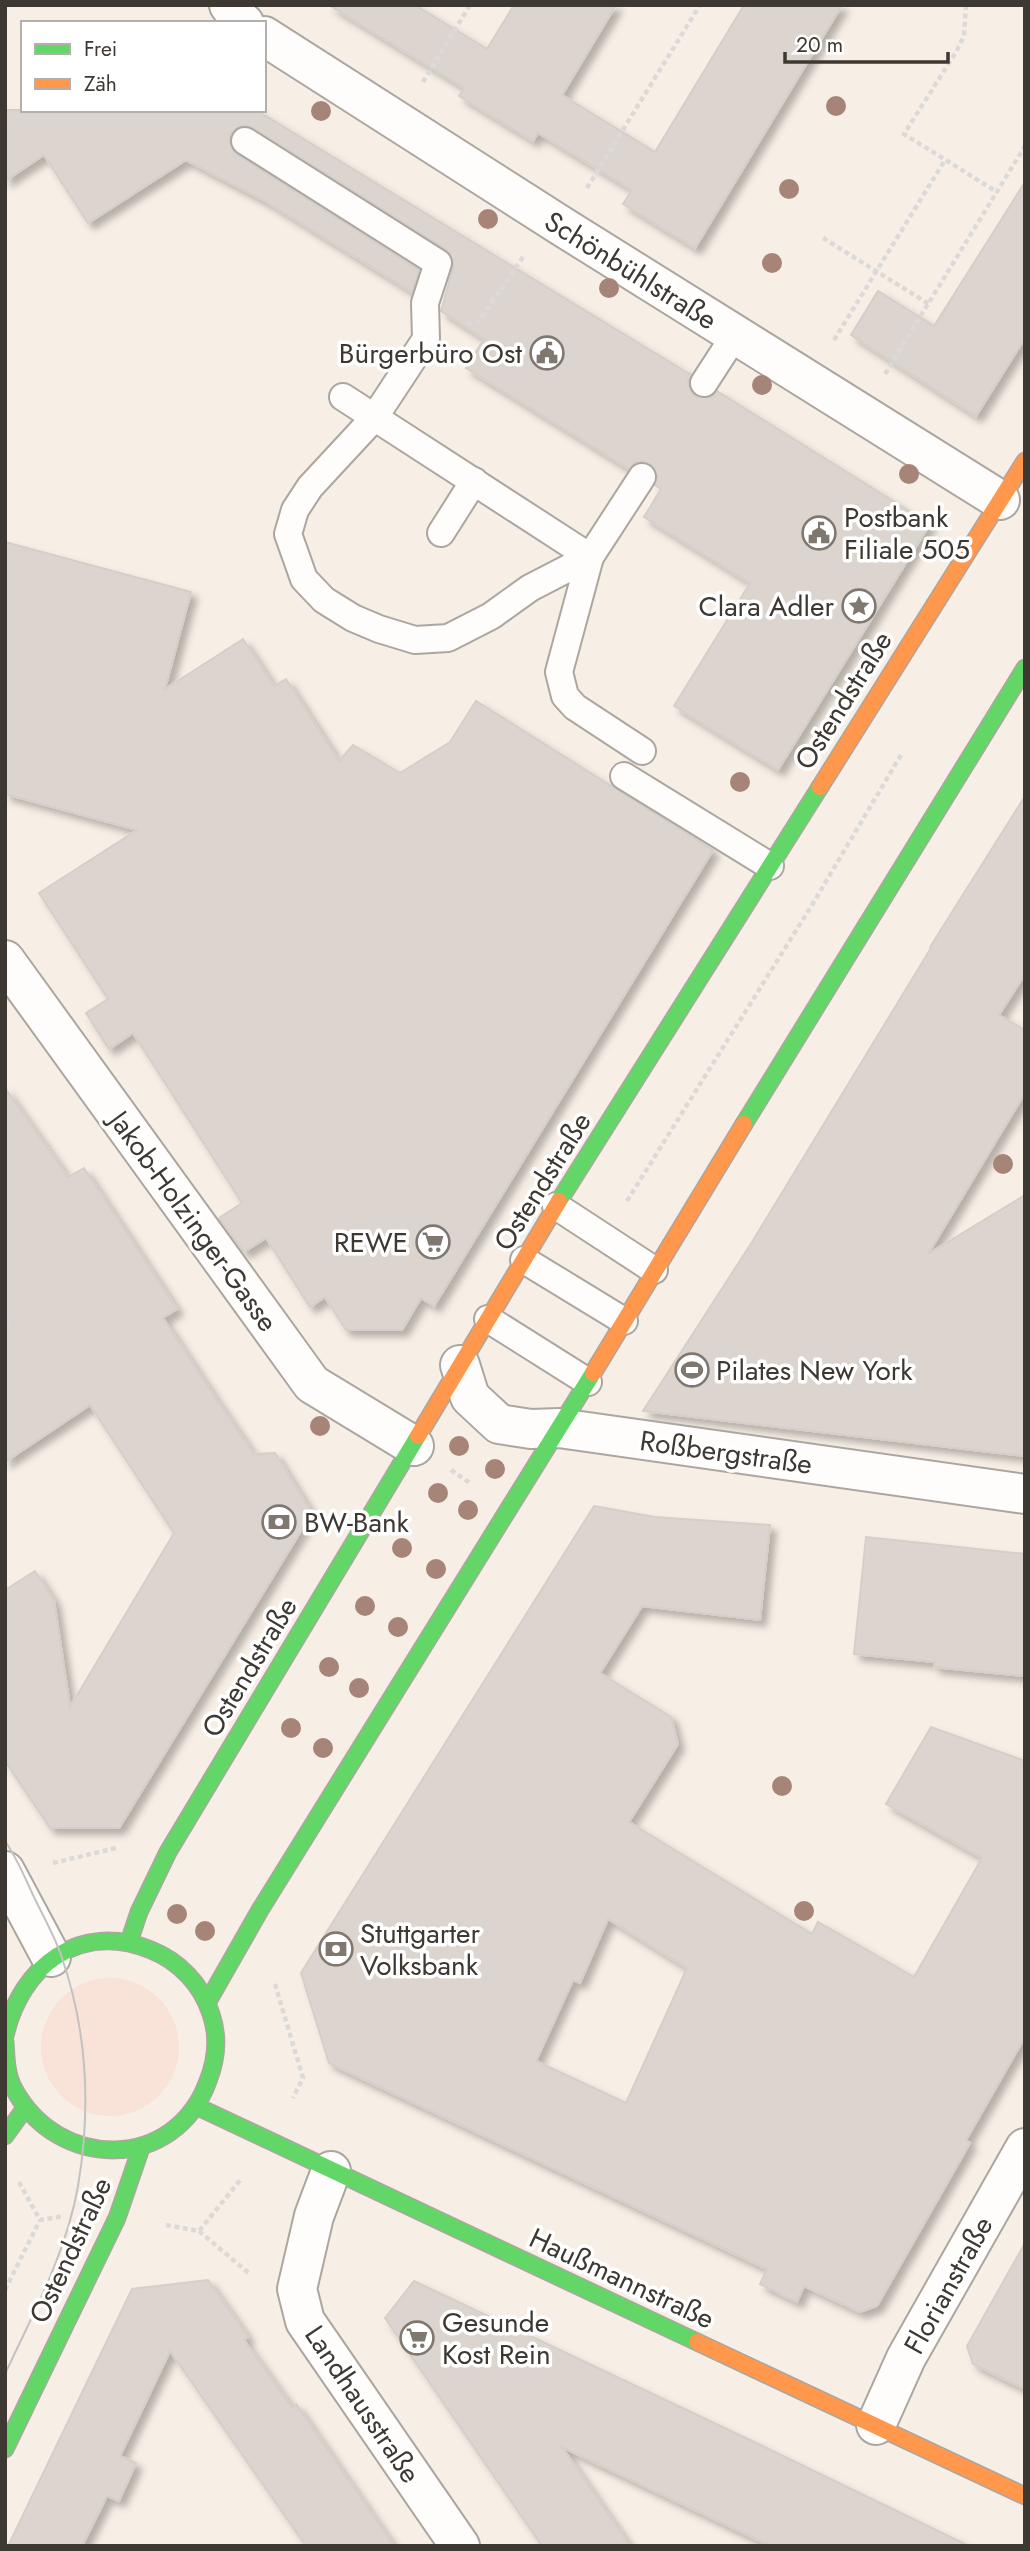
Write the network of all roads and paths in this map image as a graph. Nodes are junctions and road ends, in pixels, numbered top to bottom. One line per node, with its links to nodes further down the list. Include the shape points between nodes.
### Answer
1 (229, 5): 5 (street)
2 (470, 5): 7 (path)
3 (699, 5): 12 (path)
4 (967, 5): 10 (path, via 964,36 904,134)
5 (242, 21)
6 (266, 37): 7 (street, Schönbühlstraße)
7 (399, 121): 12 (street, Schönbühlstraße)
8 (245, 141): 23 (lane, via 438,263 425,303 426,339)
9 (1025, 146): 11 (path)
10 (945, 160): 11 (path); 14 (path)
11 (997, 192): 16 (path)
12 (563, 228): 18 (street, Schönbühlstraße)
13 (824, 238): 14 (path)
14 (877, 271): 16 (path); 19 (path)
15 (513, 272): 17 (path)
16 (929, 304): 22 (path)
17 (479, 320)
18 (735, 335): 19 (street, Schönbühlstraße); 20 (lane)
19 (809, 381): 22 (street, Schönbühlstraße)
20 (704, 383)
21 (343, 397): 23 (lane)
22 (861, 414): 27 (street, Schönbühlstraße)
23 (374, 418): 26 (lane); 29 (lane, via 310,487 295,510 288,534 304,579 324,600 379,629 415,640 448,638)
24 (1025, 461): 27 (street, Ostendstraße)
25 (642, 477): 29 (lane)
26 (474, 481): 28 (lane); 29 (lane)
27 (1000, 500): 34 (street, Ostendstraße)
28 (441, 533)
29 (590, 556): 32 (lane, via 559,672 565,696)
30 (1025, 668): 36 (street)
31 (904, 749): 35 (path)
32 (642, 751)
33 (624, 776): 34 (lane)
34 (767, 870): 35 (path); 38 (street, Ostendstraße)
35 (812, 905): 36 (path); 39 (path)
36 (860, 936): 41 (street)
37 (5, 960): 47 (street, Jakob-Holzinger-Gasse, via 312,1384)
38 (556, 1206): 39 (lane); 40 (street, Ostendstraße)
39 (604, 1237): 41 (lane)
40 (523, 1261): 42 (street, Ostendstraße); 43 (lane)
41 (654, 1270): 43 (street)
42 (488, 1319): 44 (street, Ostendstraße); 45 (lane)
43 (624, 1321): 45 (street)
44 (460, 1365): 46 (street, Roßbergstraße, via 470,1397 499,1424); 47 (street, Ostendstraße)
45 (588, 1382): 46 (street)
46 (559, 1428): 48 (street, Roßbergstraße); 49 (street)
47 (414, 1446): 49 (path); 51 (street, Ostendstraße, via 168,1852)
48 (1025, 1494)
49 (509, 1508): 53 (street)
50 (5, 1871): 52 (street)
51 (129, 1942): 52 (street, via 95,1941); 53 (street, via 173,1961 193,1979)
52 (51, 1957): 54 (street, via 16,2000)
53 (207, 2003): 56 (street, via 217,2053 211,2081)
54 (5, 2036)
55 (5, 2042): 57 (street, via 10,2077)
56 (198, 2107): 59 (street, via 164,2138); 61 (street, Haußmannstraße)
57 (25, 2108): 58 (street); 59 (street, via 49,2132 82,2148 113,2152)
58 (5, 2136)
59 (141, 2148): 65 (street, Ostendstraße, via 117,2218)
60 (1025, 2148): 64 (street, Florianstraße, via 906,2358)
61 (331, 2171): 64 (street, Haußmannstraße); 67 (street, Landhausstraße, via 314,2216 297,2289 305,2321)
62 (40, 2220): 63 (path)
63 (5, 2290)
64 (876, 2425): 66 (street, Haußmannstraße)
65 (5, 2448)
66 (1025, 2496)
67 (460, 2546)

